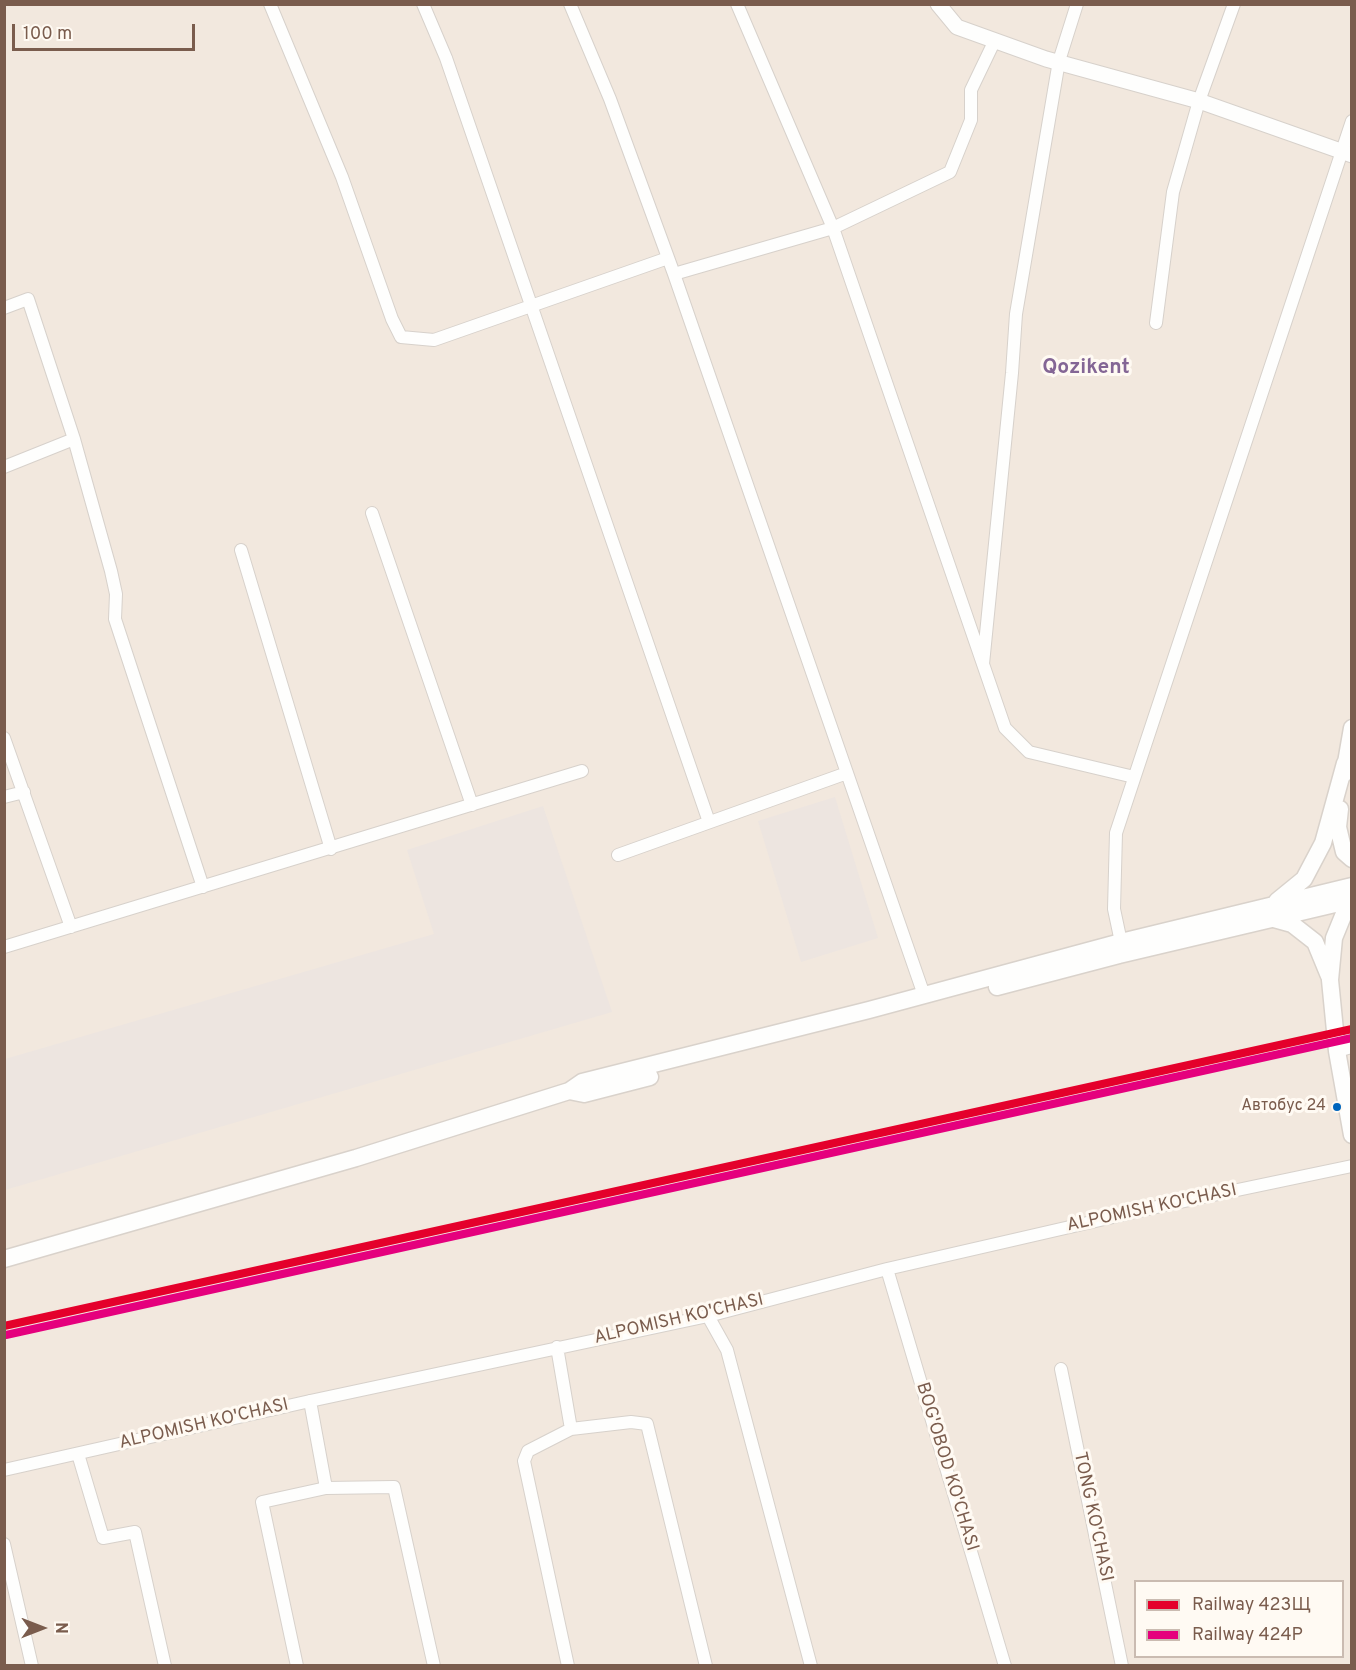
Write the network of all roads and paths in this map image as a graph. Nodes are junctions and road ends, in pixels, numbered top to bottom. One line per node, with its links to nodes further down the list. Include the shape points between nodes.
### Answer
1 (270, 4): 16 (street, via 342,177 401,337 434,340)
2 (423, 4): 16 (street, via 446,58)
3 (570, 4): 14 (street)
4 (737, 4): 13 (street)
5 (938, 4): 8 (street, via 957,27)
6 (1077, 4): 9 (street)
7 (1234, 4): 10 (street)
8 (995, 40): 9 (street); 13 (street, via 971,90 971,120 950,172)
9 (1059, 61): 10 (street); 23 (street, via 1016,314)
10 (1198, 101): 12 (street); 18 (street, via 1173,192)
11 (1352, 121): 12 (street)
12 (1346, 153): 29 (street)
13 (833, 228): 15 (street); 23 (street)
14 (669, 258): 15 (street); 16 (street)
15 (674, 274): 28 (street)
16 (531, 305): 33 (street)
17 (4, 308): 19 (street, via 28,299)
18 (1156, 323)
19 (74, 439): 20 (street); 38 (street, via 116,594 115,619)
20 (4, 467)
21 (372, 513): 32 (street)
22 (241, 550): 34 (street)
23 (983, 668): 29 (street, via 1005,728 1029,752)
24 (1352, 728): 26 (main road)
25 (4, 738): 30 (street)
26 (1345, 764): 36 (main road, via 1338,827 1344,852); 41 (main road, via 1323,843 1304,879)
27 (582, 771): 32 (street)
28 (847, 773): 33 (street); 46 (street)
29 (1134, 777): 43 (street, via 1116,833 1114,909)
30 (24, 792): 31 (street); 42 (street)
31 (4, 797)
32 (472, 805): 34 (street)
33 (709, 822): 35 (street)
34 (331, 849): 38 (street)
35 (618, 855)
36 (1352, 859)
37 (1352, 886): 41 (main road)
38 (203, 887): 42 (street)
39 (1352, 900): 41 (main road)
40 (1352, 906): 45 (main road, via 1345,911 1334,938)
41 (1273, 911): 43 (main road); 45 (main road, via 1316,942); 48 (main road, via 584,1094)
42 (71, 927): 44 (street)
43 (1120, 942): 46 (main road)
44 (4, 947)
45 (1330, 980): 47 (main road)
46 (924, 995): 48 (main road, via 582,1082)
47 (1344, 1049): 49 (main road)
48 (569, 1091): 51 (main road, via 356,1158)
49 (1352, 1135)
50 (1352, 1166): 52 (street, ALPOMISH KO'CHASI)
51 (4, 1259)
52 (887, 1269): 53 (street, ALPOMISH KO'CHASI); 69 (street, BOG'OBOD KO'CHASI)
53 (708, 1316): 54 (street, ALPOMISH KO'CHASI); 68 (street, via 727,1350)
54 (557, 1347): 56 (street, ALPOMISH KO'CHASI); 57 (street)
55 (1061, 1369): 70 (street, TONG KO'CHASI)
56 (310, 1401): 58 (street, ALPOMISH KO'CHASI); 60 (street)
57 (572, 1429): 66 (street, via 528,1451 524,1461); 67 (street, via 631,1422 647,1424)
58 (78, 1454): 59 (street, ALPOMISH KO'CHASI); 63 (street, via 103,1538 135,1532)
59 (4, 1470)
60 (326, 1488): 64 (street, via 262,1502); 65 (street, via 394,1487)
61 (4, 1544): 62 (street)
62 (32, 1665)
63 (165, 1665)
64 (297, 1665)
65 (434, 1665)
66 (568, 1665)
67 (706, 1665)
68 (811, 1665)
69 (1005, 1665)
70 (1122, 1665)

